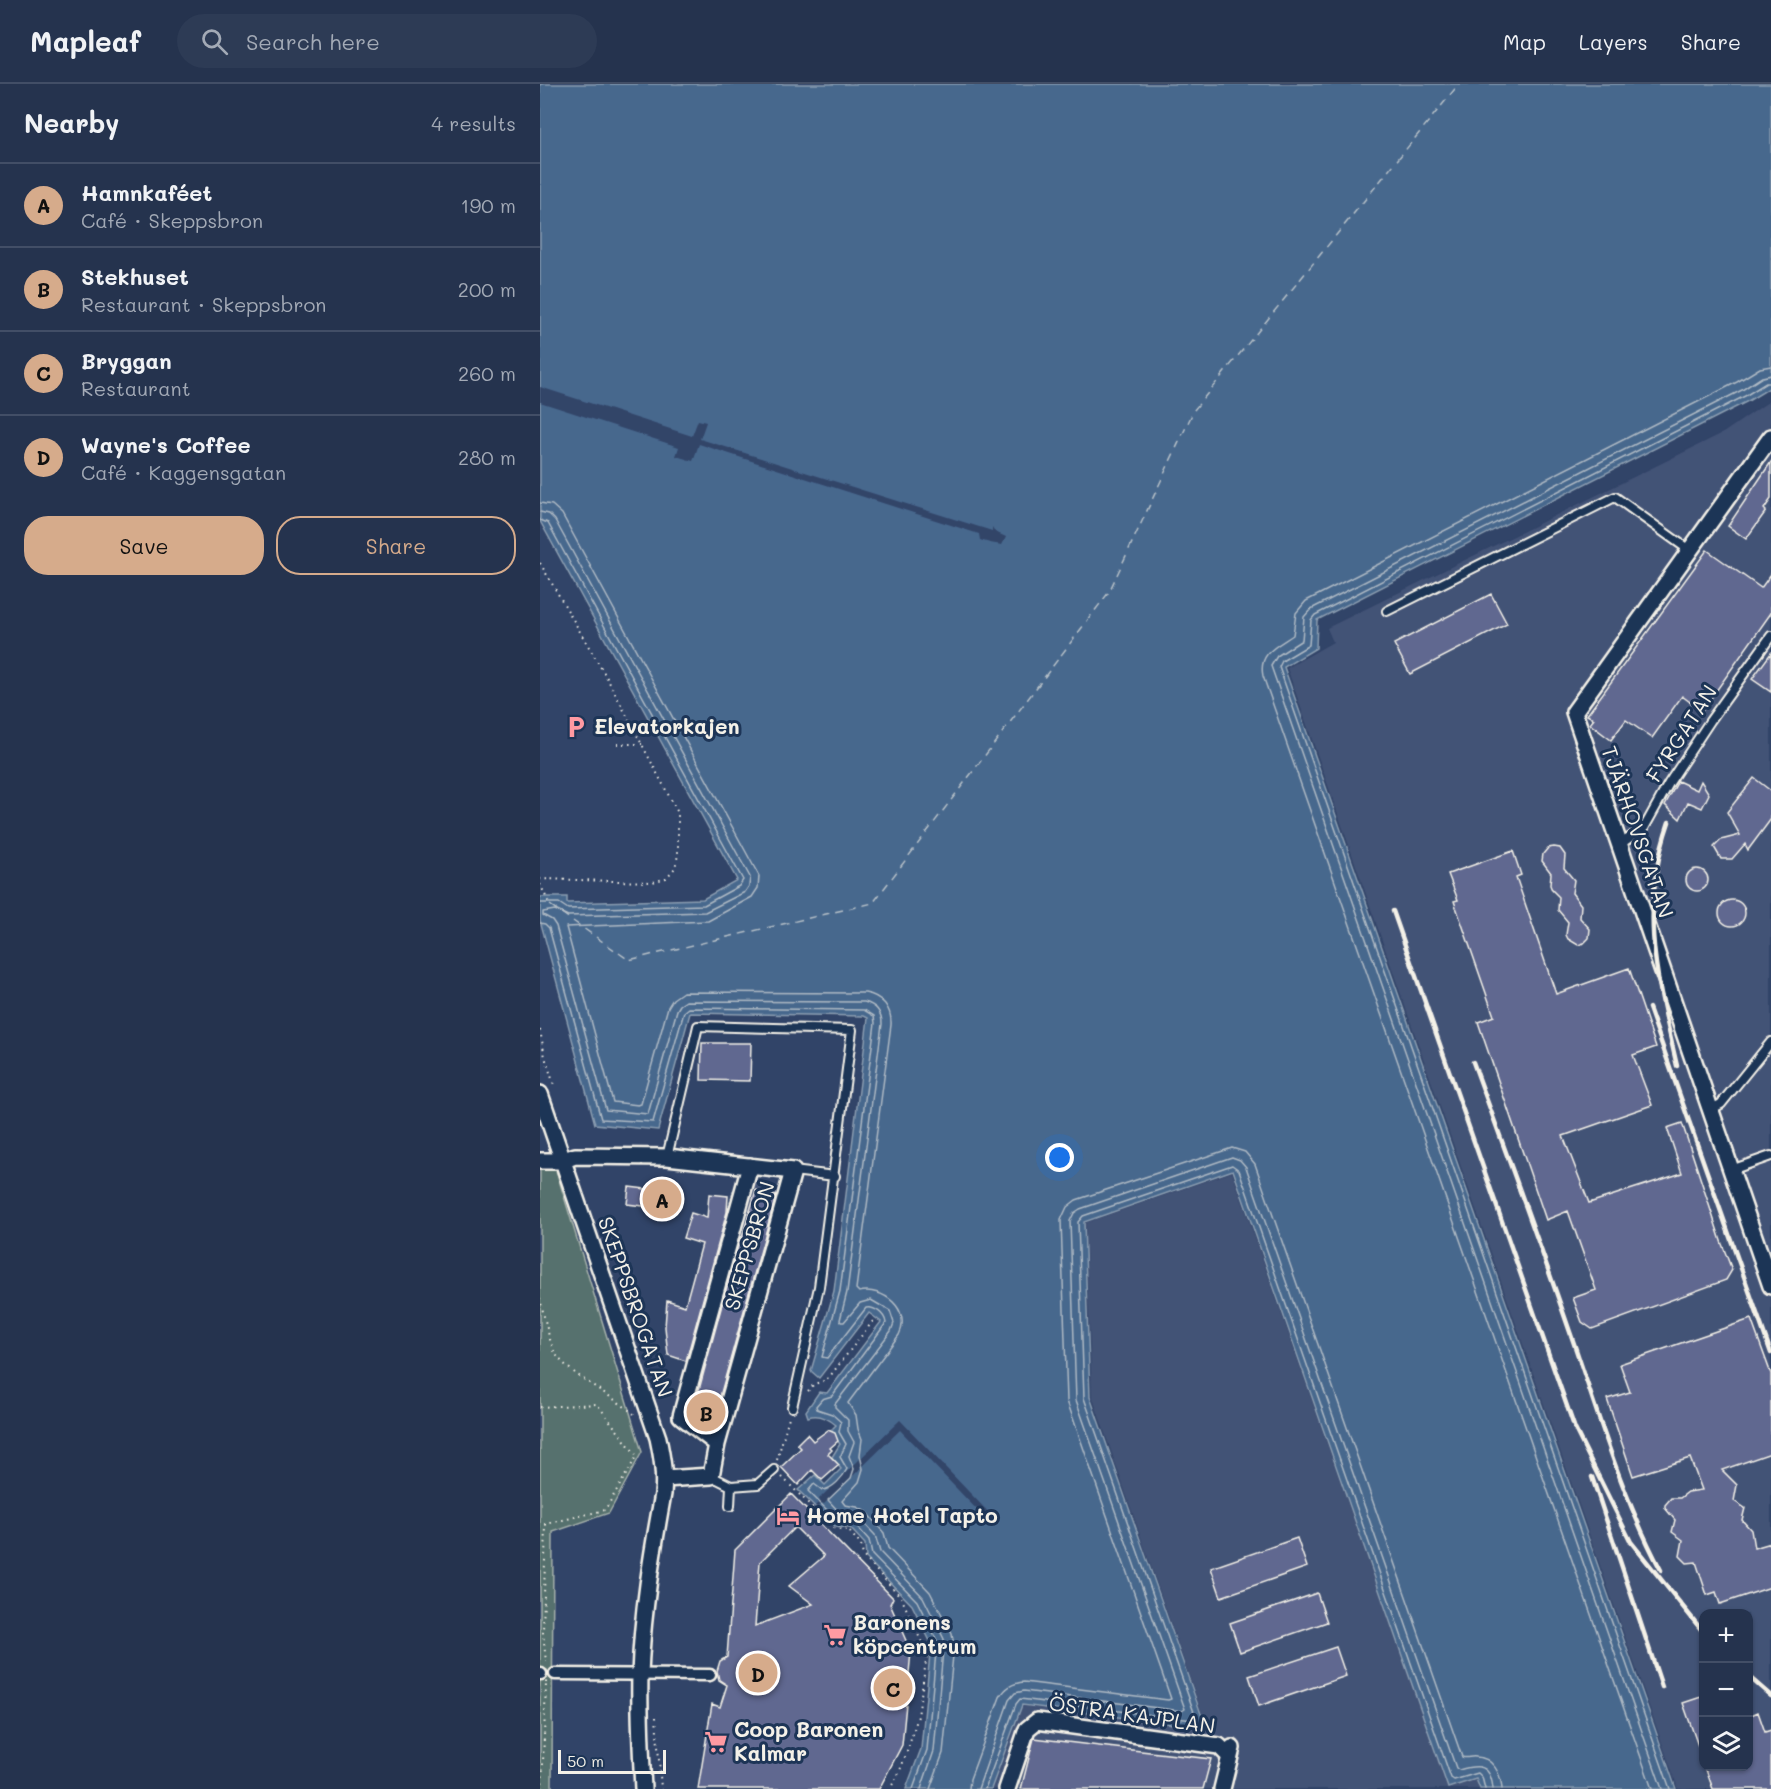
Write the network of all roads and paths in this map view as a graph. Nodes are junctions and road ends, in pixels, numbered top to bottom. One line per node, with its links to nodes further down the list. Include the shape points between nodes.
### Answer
1 (1771, 437): 2 (street, TJÄRHOVSGATAN)
2 (1689, 550): 4 (lane, via 1615,497); 8 (street, TJÄRHOVSGATAN, via 1574,712)
3 (540, 562): 7 (path)
4 (1387, 611)
5 (1771, 636): 8 (lane, FYRGATAN, via 1698,739 1644,828)
6 (617, 744): 7 (path)
7 (642, 744): 9 (path, via 678,813 675,868 666,878 653,882)
8 (1618, 846): 14 (street, TJÄRHOVSGATAN)
9 (540, 879)
10 (540, 884): 11 (path)
11 (550, 905)
12 (1771, 1042): 14 (lane, via 1721,1104)
13 (540, 1094): 18 (street, SKEPPSBROGATAN)
14 (1710, 1110): 20 (street, TJÄRHOVSGATAN)
15 (1771, 1156): 20 (lane)
16 (667, 1157): 18 (street, SKEPPSBRON, via 575,1156); 19 (street, SKEPPSBRON); 22 (lane, via 698,1026 852,1030)
17 (540, 1161): 18 (street, SKEPPSBRON)
18 (562, 1161): 32 (street, SKEPPSBROGATAN, via 658,1438)
19 (750, 1166): 21 (street, SKEPPSBRON); 29 (street, via 681,1416)
20 (1731, 1170): 23 (street, TJÄRHOVSGATAN)
21 (793, 1171): 22 (lane); 29 (street, SKEPPSBRON)
22 (835, 1176): 27 (lane, via 819,1287)
23 (1771, 1285)
24 (540, 1298): 28 (path, via 555,1354)
25 (873, 1321): 27 (path, via 827,1380 814,1384)
26 (540, 1407): 36 (path, via 597,1404 637,1456 604,1510)
27 (792, 1407): 30 (path)
28 (640, 1419)
29 (717, 1444): 31 (street, SKEPPSBRON)
30 (774, 1470): 33 (lane, via 758,1484); 49 (path, via 833,1528 848,1530 861,1545 862,1556 901,1597 927,1654 918,1716)
31 (711, 1476): 32 (street); 33 (lane)
32 (664, 1479): 40 (street, SKEPPSBROGATAN, via 645,1607)
33 (731, 1485): 34 (lane)
34 (730, 1506)
35 (540, 1523): 36 (path)
36 (546, 1524): 37 (path)
37 (542, 1632): 38 (path)
38 (546, 1659)
39 (555, 1674): 40 (street)
40 (640, 1674): 41 (street); 47 (street, SKEPPSBROGATAN)
41 (710, 1675)
42 (546, 1690): 44 (path)
43 (540, 1697): 44 (path)
44 (545, 1697): 46 (path)
45 (655, 1709): 48 (path)
46 (542, 1789)
47 (643, 1789)
48 (661, 1789)
49 (890, 1789)
50 (1007, 1789): 51 (street, ÖSTRA KAJPLAN, via 1027,1729 1037,1721 1219,1746 1231,1752)
51 (1222, 1789)

